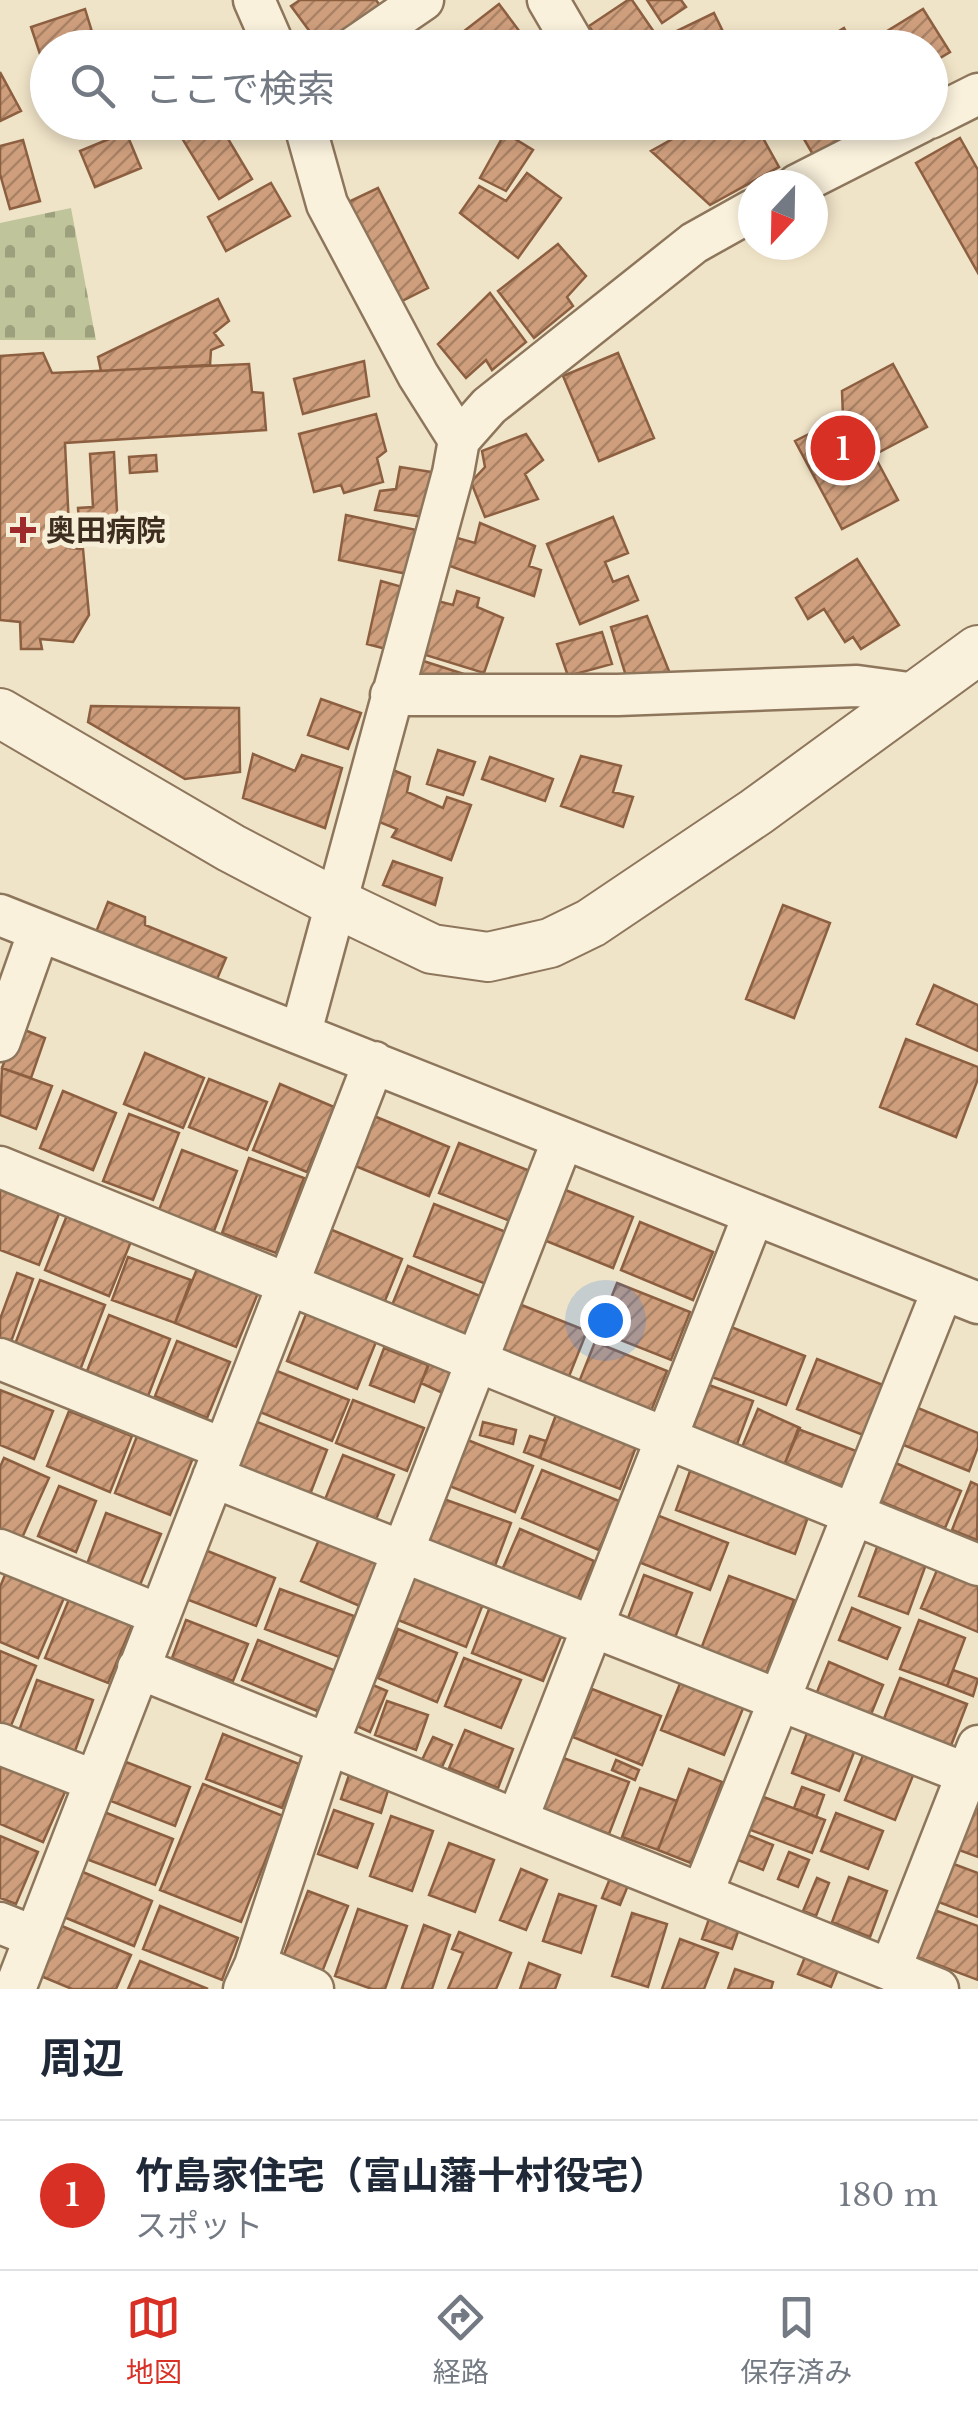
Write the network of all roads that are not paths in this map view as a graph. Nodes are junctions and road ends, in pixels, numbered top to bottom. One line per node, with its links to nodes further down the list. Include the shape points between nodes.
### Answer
1 (254, 0): 4 (street)
2 (423, 0): 5 (street)
3 (548, 0): 6 (street)
4 (267, 30)
5 (379, 30)
6 (566, 30)
7 (978, 94): 8 (street)
8 (948, 109)
9 (309, 140): 13 (street, via 327,204)
10 (886, 140): 11 (street)
11 (827, 170)
12 (738, 219): 13 (street, via 679,254 489,406)
13 (459, 440): 16 (street)
14 (978, 650): 15 (street)
15 (916, 694): 16 (street, via 857,686 618,696); 18 (street, via 756,812 591,923 550,943 488,957 432,950)
16 (391, 695): 18 (street)
17 (0, 713): 18 (street)
18 (338, 904): 21 (street)
19 (0, 915): 20 (street)
20 (39, 931): 21 (street); 22 (street)
21 (302, 1032): 23 (street)
22 (0, 1041)
23 (374, 1062): 24 (street); 27 (street)
24 (563, 1139): 26 (street); 30 (street)
25 (0, 1167): 27 (street)
26 (753, 1216): 28 (street); 31 (street)
27 (287, 1284): 30 (street); 32 (street)
28 (961, 1296): 33 (street)
29 (0, 1359): 32 (street)
30 (476, 1361): 31 (street); 35 (street)
31 (666, 1438): 33 (street); 38 (street)
32 (218, 1463): 35 (street); 37 (street)
33 (854, 1514): 36 (street); 40 (street)
34 (0, 1550): 37 (street)
35 (403, 1552): 38 (street); 42 (street)
36 (978, 1565)
37 (160, 1615): 39 (street)
38 (593, 1627): 40 (street); 45 (street)
39 (138, 1668): 42 (street); 44 (street)
40 (779, 1700): 43 (street); 46 (street)
41 (0, 1744): 44 (street)
42 (328, 1744): 45 (street); 49 (street)
43 (972, 1760): 48 (street)
44 (95, 1781): 47 (street)
45 (517, 1820): 46 (street)
46 (702, 1894): 48 (street)
47 (17, 1930): 50 (street)
48 (890, 1970): 52 (street)
49 (250, 1977): 51 (street)
50 (14, 1989)
51 (313, 1989)
52 (938, 1989)

